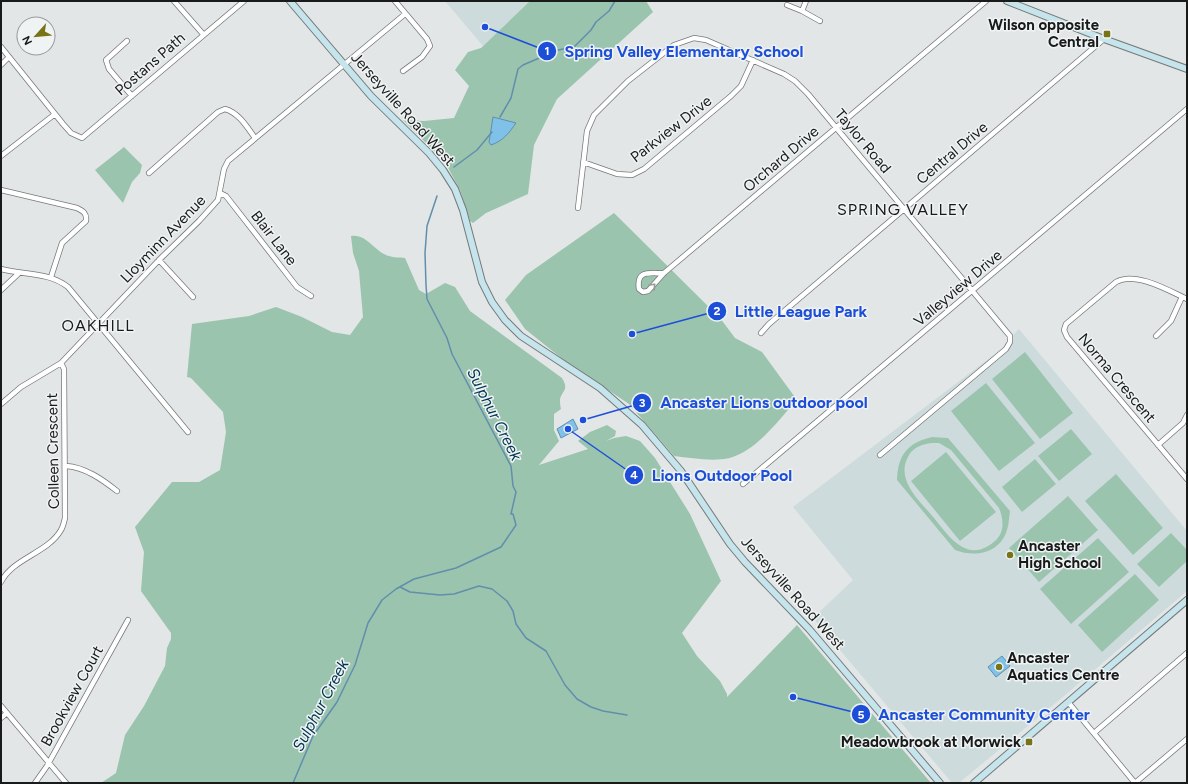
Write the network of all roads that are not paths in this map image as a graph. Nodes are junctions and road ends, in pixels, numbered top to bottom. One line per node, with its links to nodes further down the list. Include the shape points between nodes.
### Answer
1 (174, 1): 12 (street)
2 (244, 1): 12 (street, Postans Path)
3 (290, 1): 18 (main road, Jerseyville Road West)
4 (395, 1): 10 (street)
5 (806, 1): 9 (street)
6 (986, 1): 25 (street, Orchard Drive)
7 (1007, 1): 13 (main road)
8 (787, 5): 9 (street)
9 (802, 11): 11 (street)
10 (404, 14): 18 (street, Lloyminn Avenue); 21 (street, via 427,39 430,46 422,57)
11 (820, 21)
12 (203, 34): 22 (street, Postans Path)
13 (1104, 39): 20 (main road); 33 (street, Central Drive)
14 (127, 40): 22 (street, via 106,60 109,69)
15 (1, 47): 16 (street)
16 (9, 57): 19 (street); 24 (street)
17 (753, 60): 25 (street, Taylor Road, via 795,81); 28 (street, Parkview Drive, via 741,86 731,96 644,169 632,175 617,174); 28 (street, Taylor Road, via 706,40 694,38 674,45 628,82 594,115 587,131)
18 (344, 63): 26 (street, Lloyminn Avenue); 70 (main road, Jerseyville Road West, via 371,96 429,153 455,189 482,282 505,320 521,336 600,388 642,425 681,471 744,562 809,629)
19 (1, 64)
20 (1187, 69)
21 (403, 71)
22 (132, 96): 24 (street, Postans Path, via 82,138 71,133)
23 (1187, 109): 40 (street, Valleyview Drive)
24 (55, 114): 27 (street)
25 (836, 128): 33 (street, Taylor Road); 36 (street, Orchard Drive)
26 (255, 138): 29 (street, via 232,111 225,109 218,112); 31 (street, Lloyminn Avenue, via 228,161)
27 (1, 156)
28 (583, 162): 32 (street, Taylor Road)
29 (150, 173)
30 (1, 190): 38 (street, via 77,208 87,217 86,221 62,243)
31 (220, 193): 34 (street, Lloyminn Avenue, via 218,200 199,221); 41 (street, Blair Lane, via 226,196 297,286)
32 (578, 208)
33 (905, 209): 40 (street, Taylor Road); 45 (street, Central Drive)
34 (159, 260): 42 (street); 44 (street, Lloyminn Avenue)
35 (1, 269): 37 (street)
36 (664, 273): 36 (street, Orchard Drive, one-way to 36, via 640,276 639,289 643,292 648,291)
37 (18, 274): 38 (street); 39 (street)
38 (51, 277): 44 (street, via 68,287)
39 (1, 290)
40 (974, 290): 52 (street, Taylor Road, via 1010,336 1010,342 1006,349); 55 (street, Valleyview Drive)
41 (311, 296)
42 (193, 297)
43 (1185, 298): 46 (street, via 1171,321); 51 (street, Norma Crescent, via 1137,278 1124,278 1066,324 1064,330 1067,337)
44 (98, 324): 47 (street, Lloyminn Avenue); 50 (street)
45 (761, 333)
46 (1156, 336)
47 (61, 363): 48 (street, Lloyminn Avenue, via 22,387); 53 (street, Colleen Crescent, via 64,369)
48 (1, 404)
49 (1187, 415): 51 (street, via 1183,423)
50 (188, 432)
51 (1158, 444): 54 (street, Norma Crescent)
52 (880, 455)
53 (66, 466): 56 (street, via 100,478); 57 (street, Colleen Crescent, via 65,518 61,531 50,542 10,570)
54 (1187, 480)
55 (743, 484)
56 (117, 491)
57 (1, 582)
58 (1187, 600): 61 (main road)
59 (128, 620): 67 (street, Brookview Court)
60 (1187, 654): 65 (street)
61 (1068, 702): 65 (street); 71 (main road)
62 (1, 706): 63 (street)
63 (7, 713): 64 (street); 67 (street)
64 (1, 718)
65 (1094, 733): 72 (street)
66 (1187, 739): 72 (street)
67 (48, 762): 68 (street, Brookview Court); 69 (street)
68 (35, 783)
69 (66, 783)
70 (940, 783)
71 (974, 783)
72 (1135, 783)

